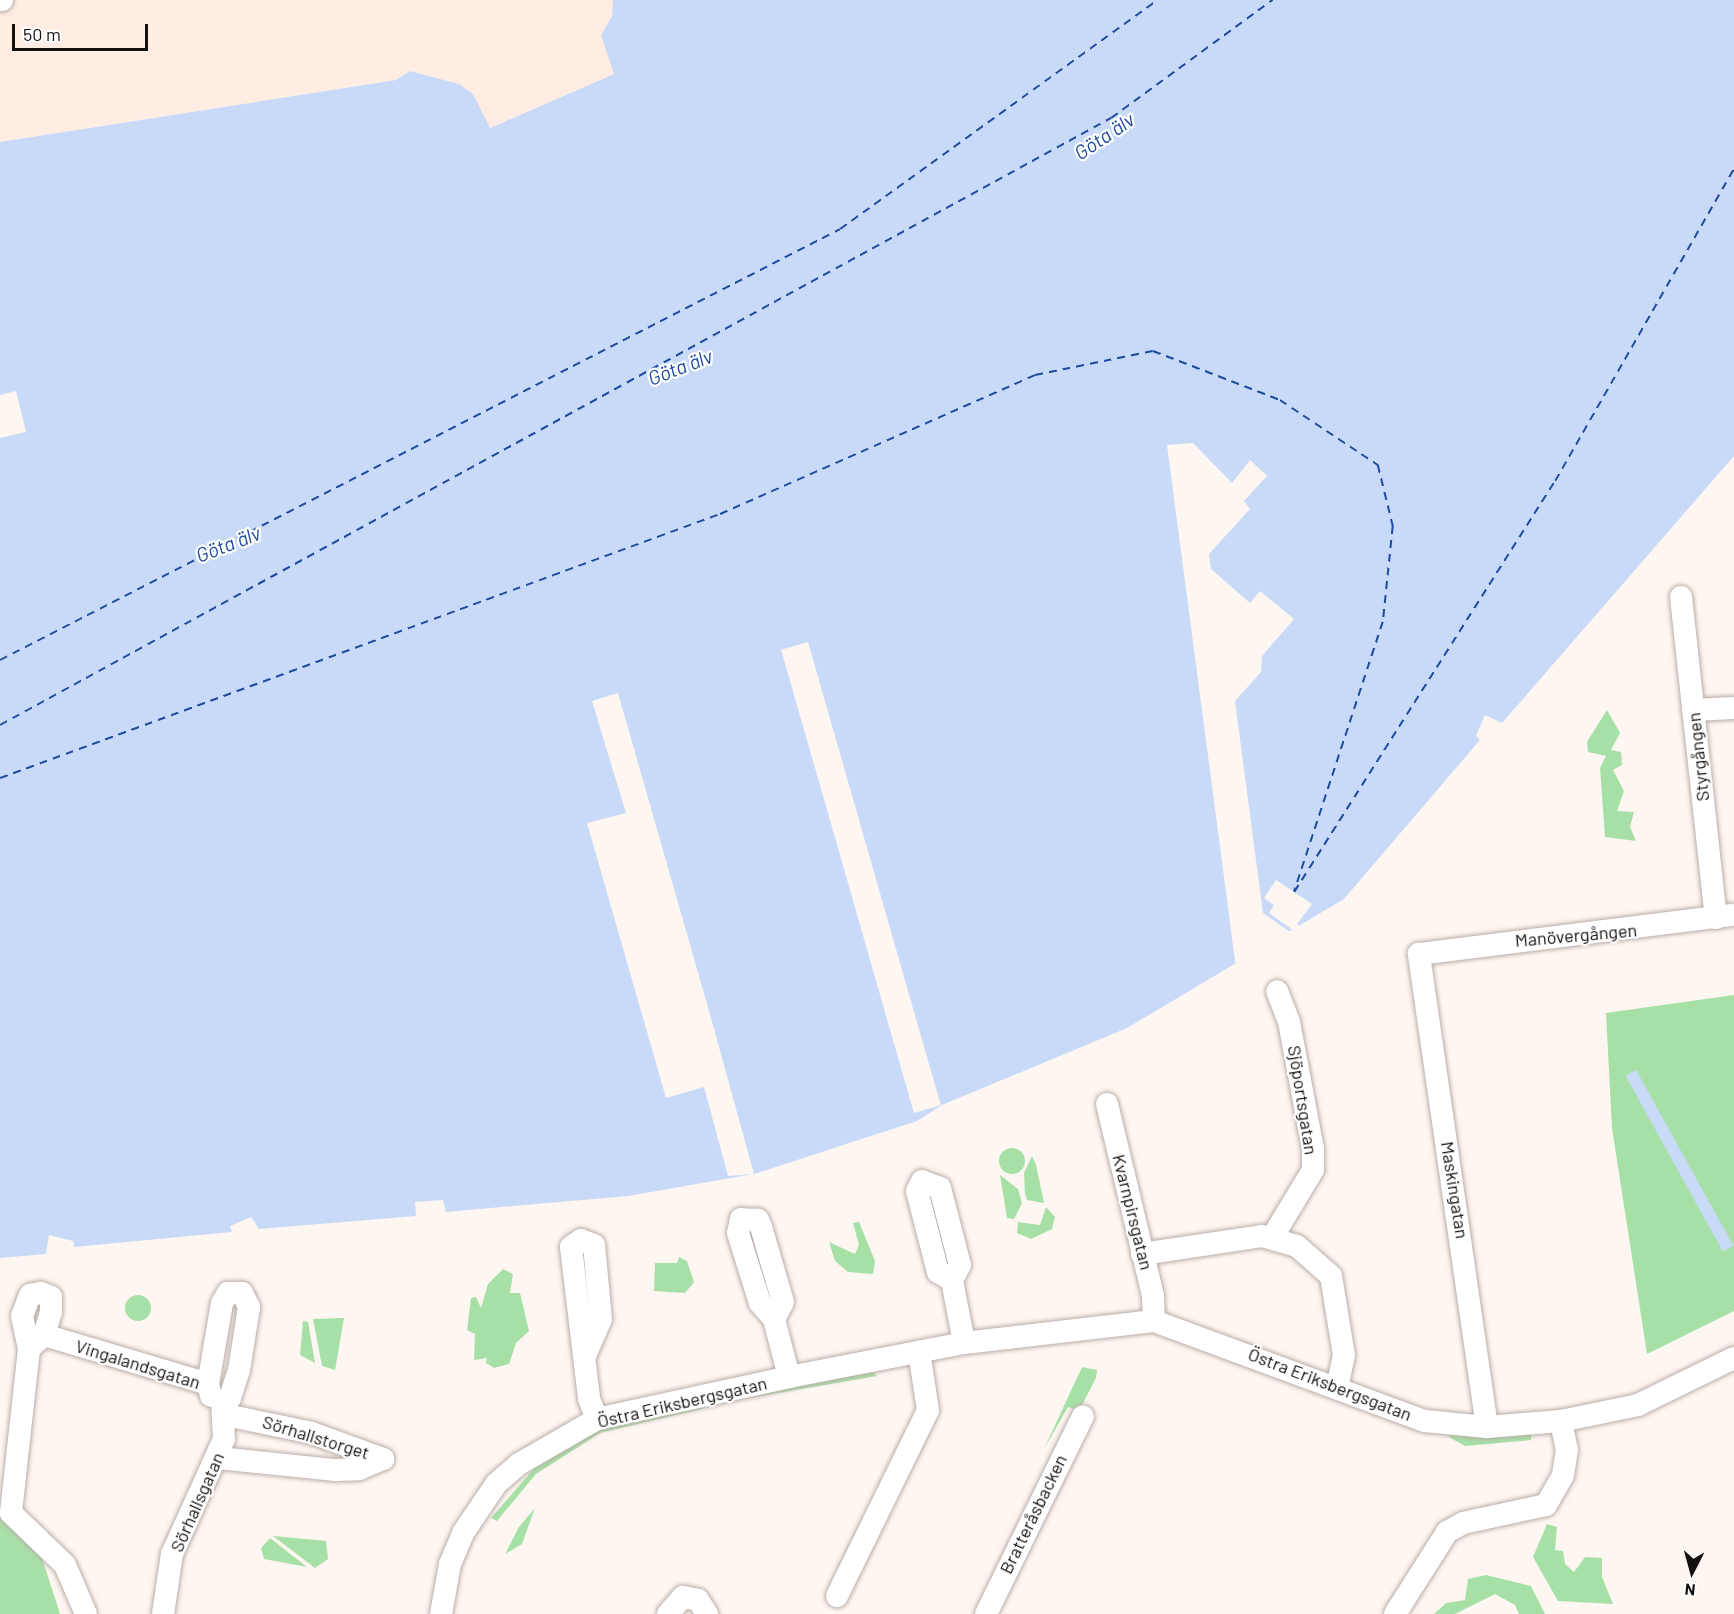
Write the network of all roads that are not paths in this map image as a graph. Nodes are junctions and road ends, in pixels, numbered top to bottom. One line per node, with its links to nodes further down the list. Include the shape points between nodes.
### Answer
1 (1681, 597): 3 (street, Styrgången)
2 (1734, 708): 3 (street)
3 (1693, 710): 4 (street, Styrgången)
4 (1725, 917): 5 (street, Manövergången)
5 (1419, 954): 24 (street, Maskingatan, via 1487,1398)
6 (1277, 991): 8 (street, Sjöportsgatan, via 1289,1022 1313,1159 1303,1189)
7 (1107, 1104): 9 (street, Kvarnpirsgatan)
8 (1273, 1236): 9 (street); 19 (street, via 1297,1246 1331,1276 1344,1356)
9 (1142, 1254): 12 (street, Kvarnpirsgatan)
10 (952, 1280): 13 (street)
11 (774, 1319): 17 (street)
12 (1154, 1321): 13 (street, Östra Eriksbergsgatan); 19 (street, Östra Eriksbergsgatan)
13 (964, 1344): 14 (street, Östra Eriksbergsgatan)
14 (919, 1352): 17 (street, Östra Eriksbergsgatan); 26 (street, via 928,1410)
15 (585, 1356): 22 (street, via 589,1399)
16 (1734, 1358): 23 (street, Östra Eriksbergsgatan, via 1638,1405)
17 (789, 1377): 22 (street, Östra Eriksbergsgatan)
18 (208, 1384): 20 (street, Vingalandsgatan, via 209,1394); 20 (street, Sörhallsgatan, via 222,1303 228,1293 242,1293 249,1307 239,1370); 27 (street, Vingalandsgatan, via 37,1342 10,1514 65,1565)
19 (1337, 1387): 24 (street, Östra Eriksbergsgatan, via 1425,1421)
20 (224, 1409): 25 (street, Sörhallsgatan); 25 (street, Sörhallstorget, via 312,1433 383,1459 359,1469 335,1470)
21 (1083, 1416): 32 (street, Bratteråsbacken)
22 (597, 1419): 29 (street, Östra Eriksbergsgatan, via 555,1440 496,1484 459,1544)
23 (1561, 1421): 24 (street, Östra Eriksbergsgatan); 33 (street, via 1567,1450 1563,1475 1546,1505 1463,1523 1447,1532)
24 (1487, 1427)
25 (218, 1458): 28 (street, Sörhallsgatan, via 172,1554)
26 (837, 1596)
27 (86, 1614)
28 (164, 1614)
29 (441, 1614)
30 (668, 1614): 31 (street, via 683,1597 698,1600)
31 (707, 1614)
32 (986, 1614)
33 (1395, 1614)

